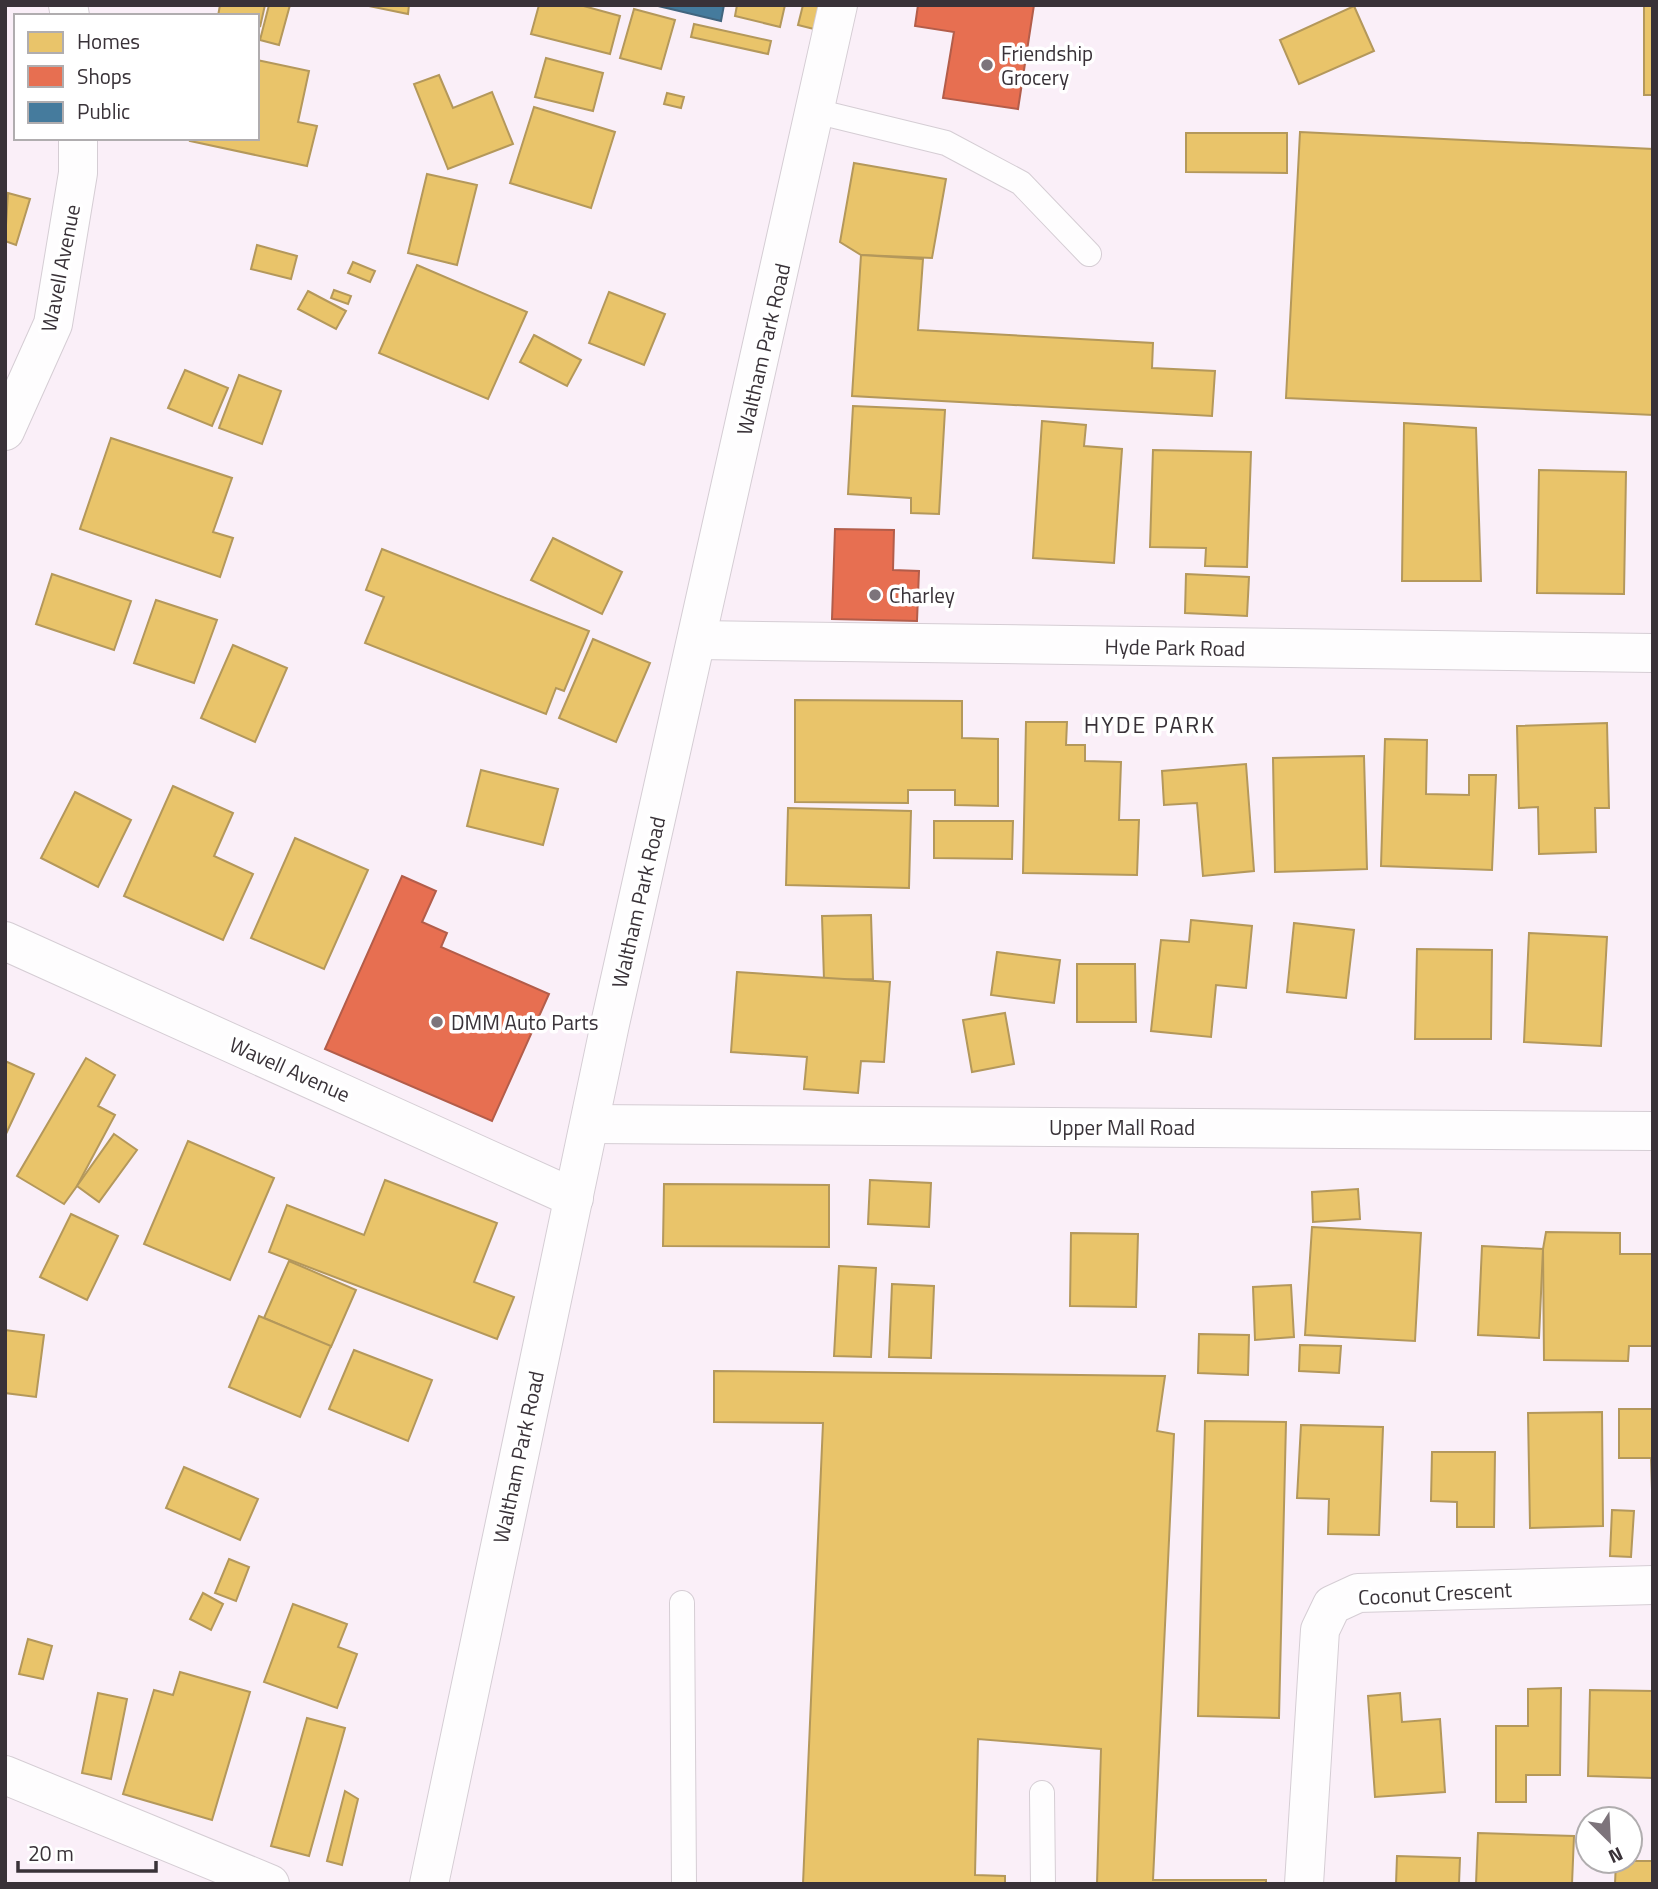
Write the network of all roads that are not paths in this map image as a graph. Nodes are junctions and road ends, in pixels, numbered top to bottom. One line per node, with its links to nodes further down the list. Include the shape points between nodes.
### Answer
1 (838, 5): 2 (street, Waltham Park Road)
2 (816, 111): 4 (lane, via 946,142 1021,183); 6 (street, Waltham Park Road)
3 (78, 140): 5 (street, Wavell Avenue, via 78,173 53,324)
4 (1089, 254)
5 (5, 431)
6 (697, 640): 7 (street, Hyde Park Road); 9 (street, Waltham Park Road)
7 (1653, 653)
8 (5, 941): 11 (street, Wavell Avenue)
9 (591, 1124): 10 (street, Upper Mall Road); 11 (street, Waltham Park Road)
10 (1653, 1131)
11 (574, 1198): 17 (street, Waltham Park Road)
12 (1653, 1585): 20 (street, Coconut Crescent, via 1358,1593 1332,1605 1320,1630)
13 (682, 1602): 18 (lane)
14 (5, 1775): 16 (street)
15 (1042, 1793): 19 (lane)
16 (270, 1884)
17 (429, 1884)
18 (684, 1884)
19 (1043, 1884)
20 (1304, 1884)

